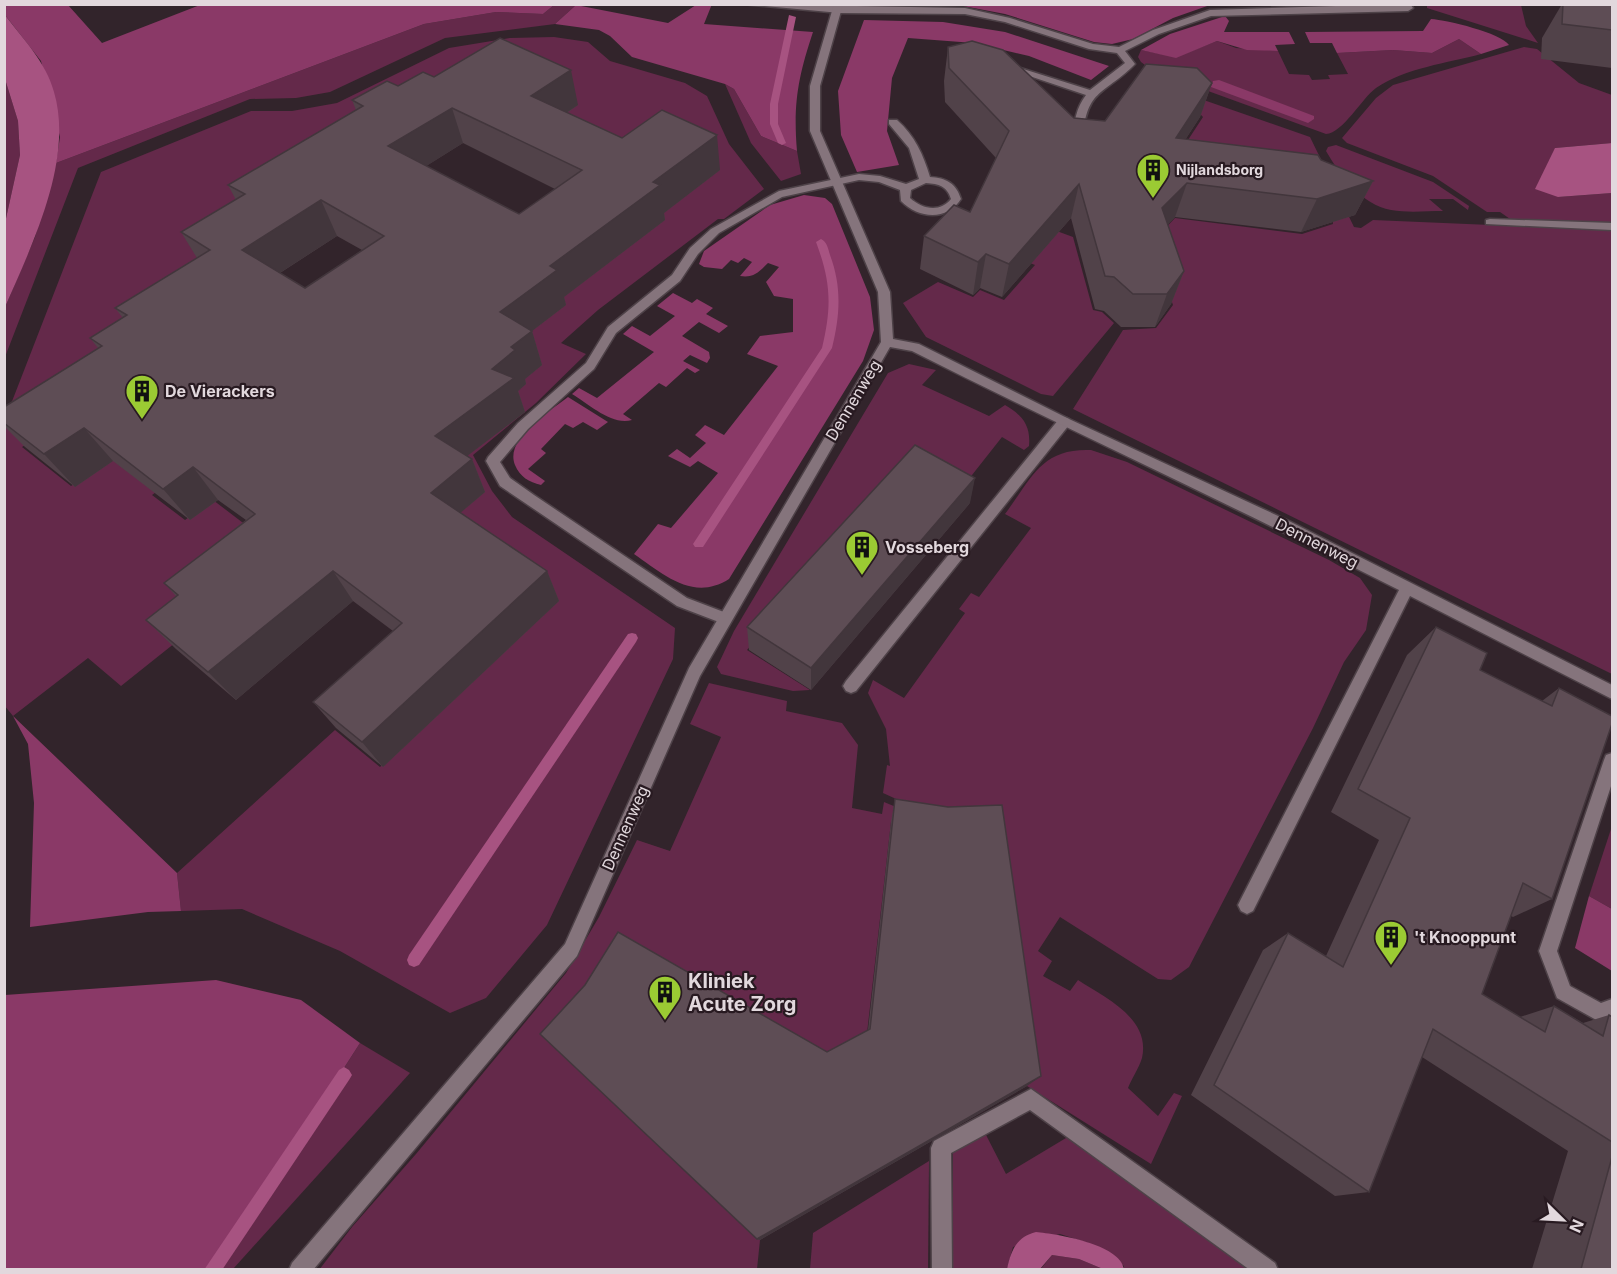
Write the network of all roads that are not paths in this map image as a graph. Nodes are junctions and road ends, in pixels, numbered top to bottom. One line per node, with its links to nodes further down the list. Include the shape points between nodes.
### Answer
1 (746, 4): 3 (street)
2 (1405, 4): 4 (street, via 1407,8 1210,13)
3 (839, 7): 4 (street, via 965,11 1092,47); 10 (street, Dennenweg, via 815,86 815,131)
4 (1120, 50): 6 (street, via 1130,64)
5 (1011, 68): 6 (street)
6 (1090, 93): 8 (street, via 1078,117)
7 (893, 122): 9 (street, via 917,150)
8 (1078, 147)
9 (925, 180): 11 (street); 11 (street, via 941,181 953,189 954,203 941,211 923,211 905,199)
10 (837, 183): 11 (street, via 860,177); 14 (street, Dennenweg, via 884,292); 17 (street, via 779,194 715,231 694,251 676,278 612,330 590,366 523,426 493,460 505,482 528,499 682,602)
11 (906, 188)
12 (1490, 222): 13 (street)
13 (1612, 227)
14 (887, 342): 15 (street, Dennenweg, via 915,347); 17 (street, Dennenweg)
15 (1064, 422): 16 (street, Dennenweg, via 1284,525); 18 (street)
16 (1407, 588): 19 (street, Dennenweg); 21 (street)
17 (724, 618): 23 (street, Dennenweg, via 694,673 571,950)
18 (851, 686)
19 (1612, 692)
20 (1612, 760): 22 (street, via 1548,951 1563,992 1599,1013)
21 (1247, 905)
22 (1612, 1008)
23 (298, 1269)
24 (942, 1269): 25 (street, via 941,1148 1031,1099)
25 (1269, 1269)

